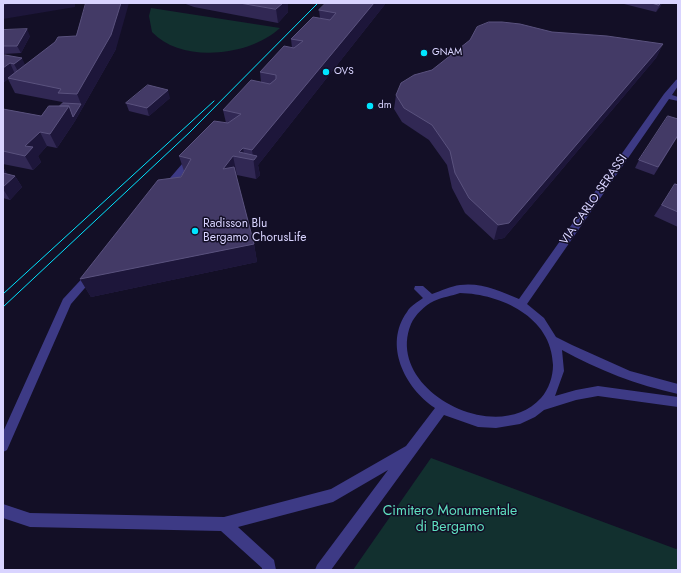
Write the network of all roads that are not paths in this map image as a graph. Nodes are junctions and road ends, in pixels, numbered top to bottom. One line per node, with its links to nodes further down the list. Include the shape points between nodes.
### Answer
1 (678, 81): 2 (street, VIA CARLO SERASSI)
2 (667, 96): 3 (street); 9 (street, VIA CARLO SERASSI)
3 (678, 99)
4 (196, 153): 5 (street)
5 (160, 195)
6 (98, 266): 15 (street, via 67,302)
7 (420, 289): 8 (street)
8 (431, 298): 9 (street, via 451,291 474,289 498,294); 14 (street, via 408,319 401,338 401,349 412,380 425,395)
9 (520, 305): 10 (street, via 538,319)
10 (553, 340): 11 (street, via 627,376); 13 (street, via 558,355 558,377 552,394)
11 (678, 388)
12 (678, 402): 13 (street, via 598,391)
13 (541, 406): 14 (street, via 523,417 503,422 468,419)
14 (442, 408): 16 (street)
15 (3, 446)
16 (409, 451): 18 (street, via 333,495); 20 (street)
17 (3, 511): 18 (street, via 30,520)
18 (224, 524): 19 (street, via 269,565)
19 (269, 570)
20 (322, 570)

